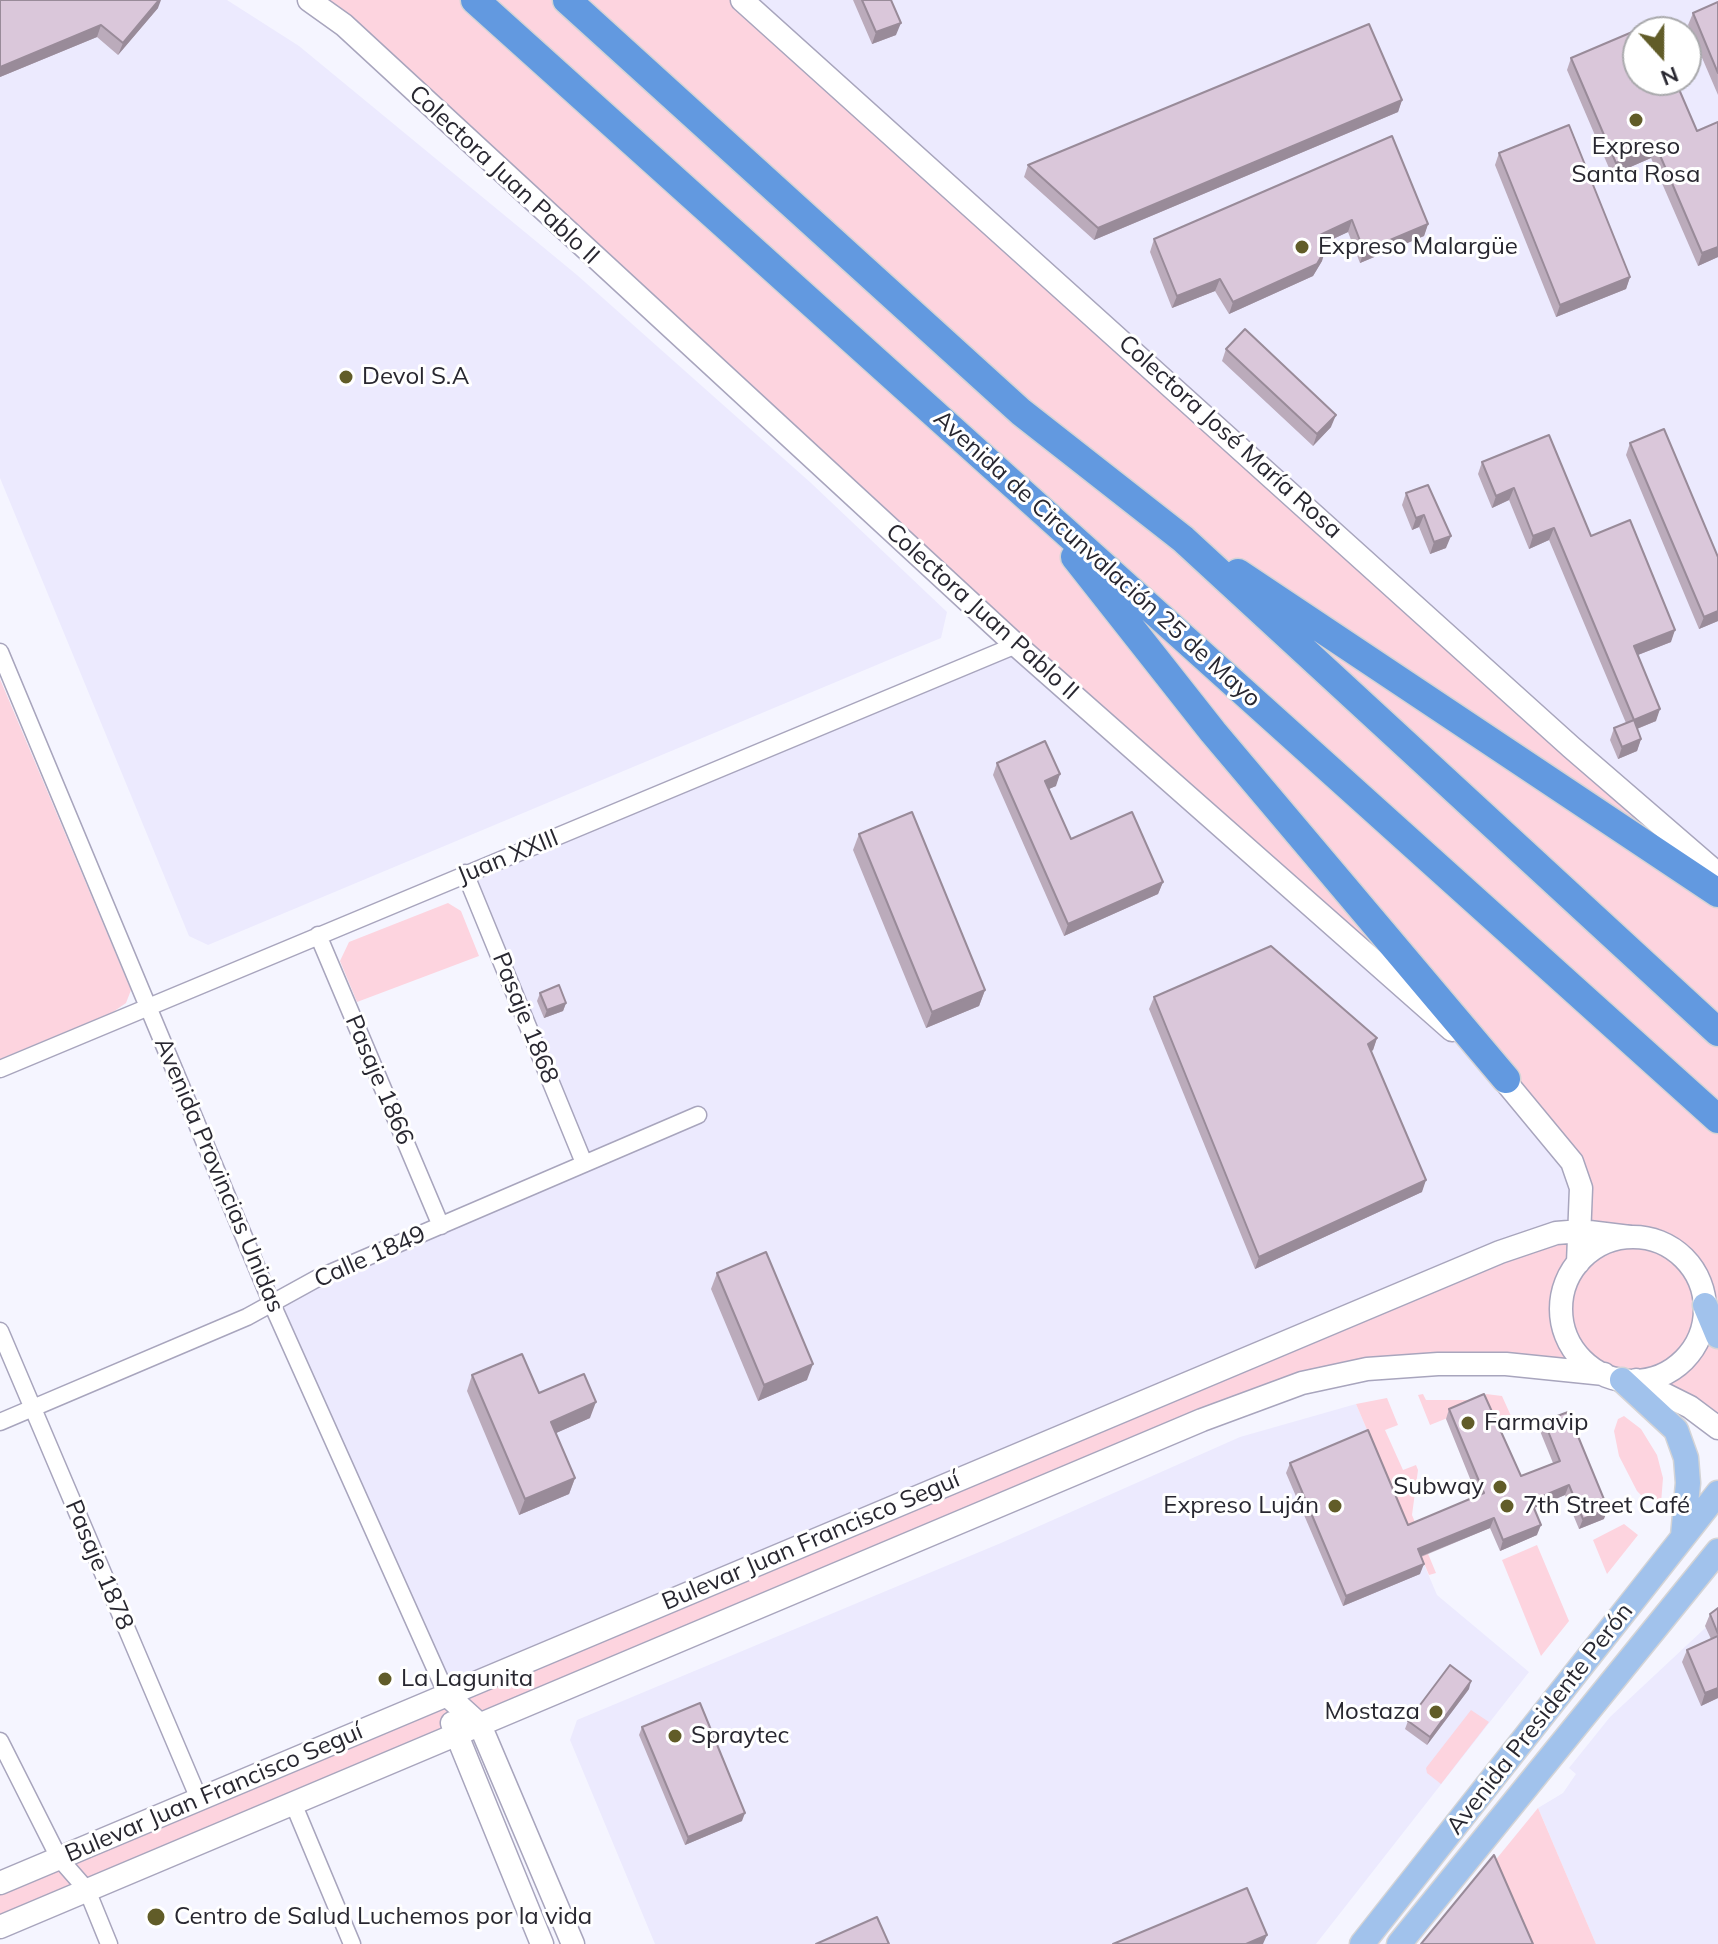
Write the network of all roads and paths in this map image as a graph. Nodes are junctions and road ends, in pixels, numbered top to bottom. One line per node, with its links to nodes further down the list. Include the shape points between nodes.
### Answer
1 (309, 0): 7 (main road, Colectora Juan Pablo II, via 344,25)
2 (475, 0): 5 (highway, Avenida de Circunvalación 25 de Mayo)
3 (567, 0): 6 (highway, via 1021,412)
4 (742, 0): 10 (main road, Colectora José María Rosa)
5 (1025, 494): 16 (highway, via 1213,732); 18 (highway, Avenida de Circunvalación 25 de Mayo)
6 (1183, 539): 11 (highway); 14 (highway)
7 (1016, 645): 9 (street, Juan XXIII); 16 (main road, Colectora Juan Pablo II)
8 (0, 652): 13 (street, Avenida Provincias Unidas)
9 (465, 873): 12 (street, Juan XXIII); 19 (street, Pasaje 1868)
10 (1718, 874)
11 (1718, 893)
12 (318, 935): 13 (street, Juan XXIII); 20 (street, Pasaje 1866)
13 (148, 1006): 15 (street, Juan XXIII); 24 (street, Avenida Provincias Unidas)
14 (1718, 1032)
15 (0, 1069)
16 (1506, 1079): 21 (main road, Colectora Juan Pablo II, via 1572,1162 1581,1188)
17 (698, 1115): 19 (street, Calle 1849)
18 (1718, 1119)
19 (584, 1163): 20 (street, Calle 1849)
20 (441, 1226): 24 (street, Calle 1849, via 316,1279)
21 (1581, 1231): 22 (main road, Bulevar Juan Francisco Seguí); 23 (main road, Colectora Juan Pablo II); 35 (main road, Bulevar Juan Francisco Seguí, via 1556,1233 1500,1252)
22 (1630, 1237): 23 (main road, via 1593,1249); 25 (main road, via 1648,1238 1682,1255 1702,1286)
23 (1578, 1263): 28 (main road, via 1563,1293 1564,1326 1578,1355)
24 (272, 1304): 29 (street, Calle 1849); 35 (street, Avenida Provincias Unidas)
25 (1705, 1305): 27 (main road); 28 (main road, via 1700,1336 1681,1362 1660,1375)
26 (0, 1331): 29 (street, Pasaje 1878)
27 (1718, 1336)
28 (1621, 1378): 31 (main road, via 1690,1407); 33 (main road, via 1676,1430 1688,1483); 36 (main road, Bulevar Juan Francisco Seguí, via 1506,1364 1438,1364 1367,1369 1302,1383 1202,1420)
29 (33, 1408): 30 (street, Calle 1849); 39 (street, Pasaje 1878)
30 (0, 1422)
31 (1718, 1428)
32 (1718, 1493): 33 (main road, Avenida Presidente Perón)
33 (1683, 1538): 49 (main road, Avenida Presidente Perón)
34 (1718, 1551): 50 (main road, Avenida Presidente Perón)
35 (447, 1695): 36 (main road, Avenida Provincias Unidas); 37 (main road, Avenida Provincias Unidas); 39 (main road, Bulevar Juan Francisco Seguí)
36 (480, 1725): 37 (main road, Bulevar Juan Francisco Seguí); 48 (main road, Avenida Provincias Unidas)
37 (454, 1736): 40 (main road, Bulevar Juan Francisco Seguí); 47 (main road, Avenida Provincias Unidas)
38 (0, 1741): 41 (street)
39 (199, 1799): 41 (main road, Bulevar Juan Francisco Seguí)
40 (293, 1803): 43 (main road, Bulevar Juan Francisco Seguí); 46 (street)
41 (59, 1858): 42 (main road, Bulevar Juan Francisco Seguí); 43 (street)
42 (0, 1883)
43 (87, 1890): 44 (main road, Bulevar Juan Francisco Seguí); 45 (street)
44 (0, 1927)
45 (109, 1944)
46 (352, 1944)
47 (542, 1944)
48 (573, 1944)
49 (1362, 1944)
50 (1399, 1944)

